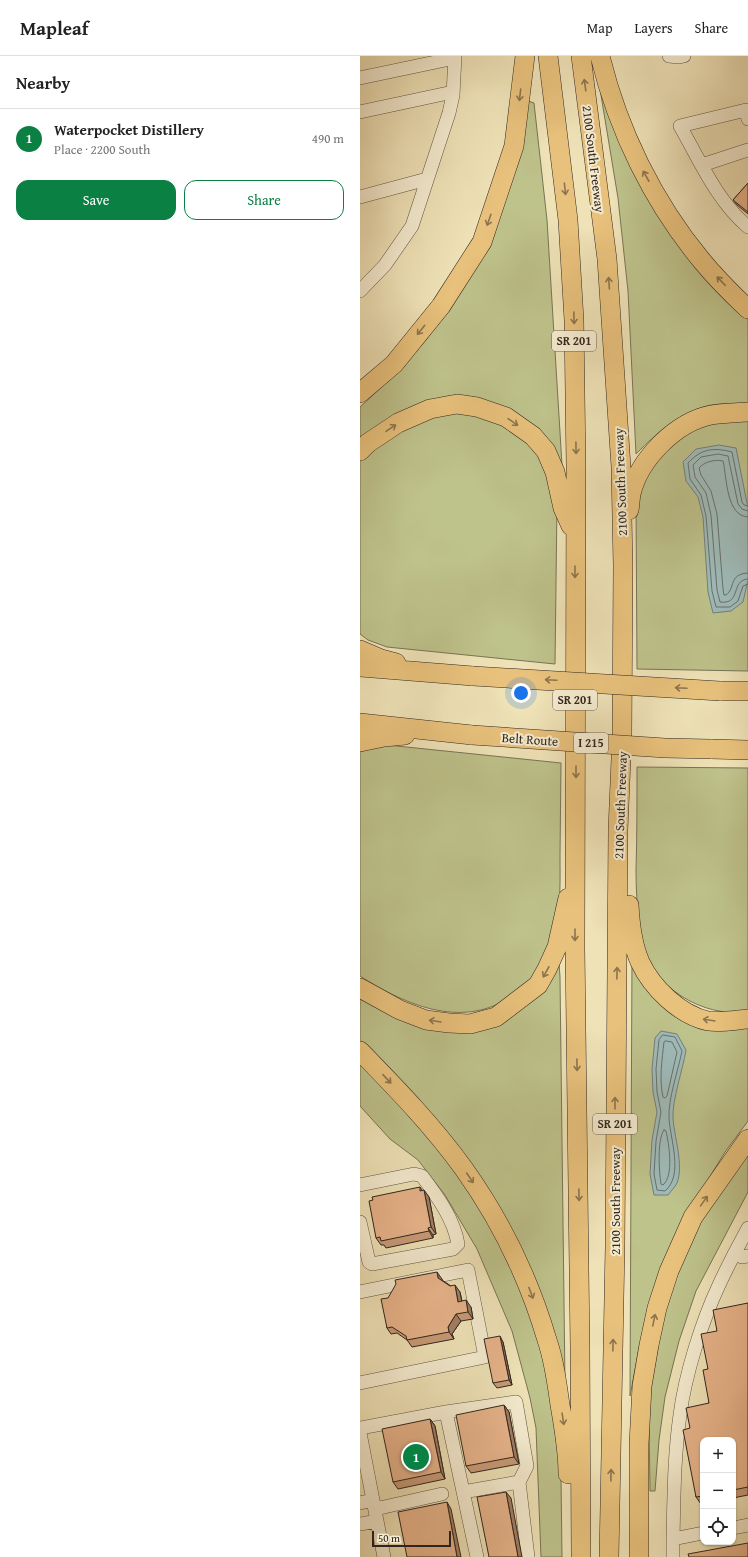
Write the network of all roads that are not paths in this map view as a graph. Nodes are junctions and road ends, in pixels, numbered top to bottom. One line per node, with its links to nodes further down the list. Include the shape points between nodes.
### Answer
1 (524, 56): 19 (highway, one-way to 19, via 514,146 482,242 441,306 394,364)
2 (548, 56): 22 (highway, SR 201, one-way to 22, via 568,220 574,320)
3 (581, 56): 23 (highway, 2100 South Freeway / SR 201, one-way to 3, via 621,467 607,259)
4 (600, 56): 18 (highway, one-way to 4, via 702,261 664,208 633,152 607,85)
5 (669, 56): 6 (street)
6 (684, 56)
7 (455, 57): 8 (street); 9 (street)
8 (360, 78)
9 (454, 92): 10 (street); 14 (street)
10 (360, 112)
11 (748, 119): 13 (street, via 746,110 680,126)
12 (748, 150): 13 (street)
13 (702, 165): 16 (street, via 717,191)
14 (427, 180): 15 (street); 17 (street, via 412,226 385,265)
15 (360, 197)
16 (748, 227)
17 (360, 291)
18 (748, 309)
19 (360, 393)
20 (748, 412): 23 (highway, via 711,415 684,425 657,448 642,468 631,494)
21 (360, 451): 22 (highway, one-way to 22, via 398,423 430,410 457,404 477,407 506,417 533,436 546,451 555,472 563,508)
22 (575, 533): 33 (highway, SR 201, one-way to 33)
23 (624, 565): 30 (highway, 2100 South Freeway / SR 201)
24 (360, 650): 26 (highway, via 381,659)
25 (360, 668): 26 (highway)
26 (441, 673): 27 (highway, one-way to 26, bridge)
27 (748, 691)
28 (360, 723): 29 (highway, Belt Route / I 215)
29 (438, 733): 31 (highway, via 384,737); 32 (highway, Belt Route / I 215, bridge, via 665,748)
30 (622, 734): 35 (highway, one-way to 30, via 709,1021 692,1015 675,1005 660,990 640,962 630,926); 53 (highway, 2100 South Freeway / SR 201, one-way to 30, via 616,1247 618,830)
31 (360, 742)
32 (743, 750)
33 (576, 868): 34 (highway, one-way to 34, via 557,947 548,969 538,985 496,1017 470,1024 426,1020 400,1010); 63 (highway, SR 201, one-way to 63)
34 (360, 988)
35 (748, 1019)
36 (360, 1051): 62 (highway, one-way to 62, via 422,1117 464,1168 496,1220 521,1269 548,1340 558,1392 568,1448 569,1513)
37 (748, 1139): 66 (highway, one-way to 37, via 642,1386 657,1308 669,1271 693,1217)
38 (360, 1185): 39 (street, via 418,1174 422,1176 438,1196 458,1244 453,1249 372,1264)
39 (360, 1222)
40 (748, 1228): 41 (street)
41 (734, 1254): 42 (street); 58 (street, via 706,1318 684,1392 675,1465)
42 (748, 1256)
43 (360, 1292): 44 (street, via 468,1270 486,1357)
44 (360, 1383)
45 (446, 1412): 46 (street); 48 (street, via 516,1402 527,1466); 49 (street)
46 (360, 1428)
47 (360, 1433): 52 (street)
48 (519, 1482): 49 (street); 61 (street)
49 (464, 1492): 60 (street)
50 (442, 1494): 52 (street)
51 (360, 1503): 52 (street)
52 (375, 1510): 54 (street); 59 (street)
53 (610, 1514): 64 (highway, 2100 South Freeway / SR 201); 65 (highway)
54 (360, 1524)
55 (748, 1525): 56 (street)
56 (736, 1527)
57 (700, 1534): 58 (street)
58 (673, 1539): 67 (street)
59 (384, 1557)
60 (478, 1557)
61 (528, 1557)
62 (576, 1557)
63 (581, 1557)
64 (609, 1557)
65 (616, 1557)
66 (639, 1557)
67 (672, 1557)

